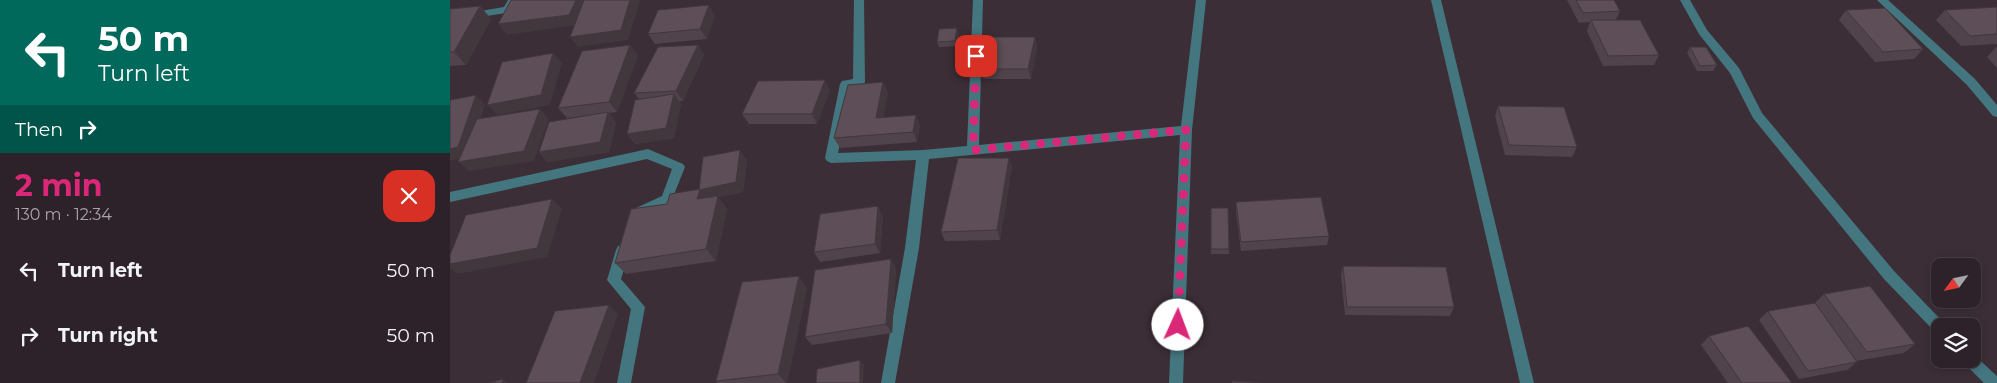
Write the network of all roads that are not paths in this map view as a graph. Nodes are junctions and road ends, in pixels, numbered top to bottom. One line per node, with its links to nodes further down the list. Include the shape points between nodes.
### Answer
1 (513, 0): 8 (street, via 508,10)
2 (859, 0): 12 (street, via 859,82 846,84 831,158)
3 (978, 0): 11 (street)
4 (1201, 0): 10 (street)
5 (1436, 0): 21 (street)
6 (1685, 0): 16 (street, via 1702,32 1735,71 1757,115 1889,275)
7 (1882, 0): 9 (street, via 1971,82)
8 (450, 18)
9 (1997, 113)
10 (1186, 130): 11 (street); 20 (street)
11 (973, 150): 12 (street)
12 (923, 155): 19 (street, via 912,248)
13 (450, 198): 14 (street, via 648,154 679,167 667,199 637,214)
14 (634, 221)
15 (628, 235): 18 (street, via 614,280 638,307)
16 (1931, 319)
17 (1979, 368): 22 (street)
18 (624, 383)
19 (888, 383)
20 (1176, 383)
21 (1528, 383)
22 (1994, 383)

